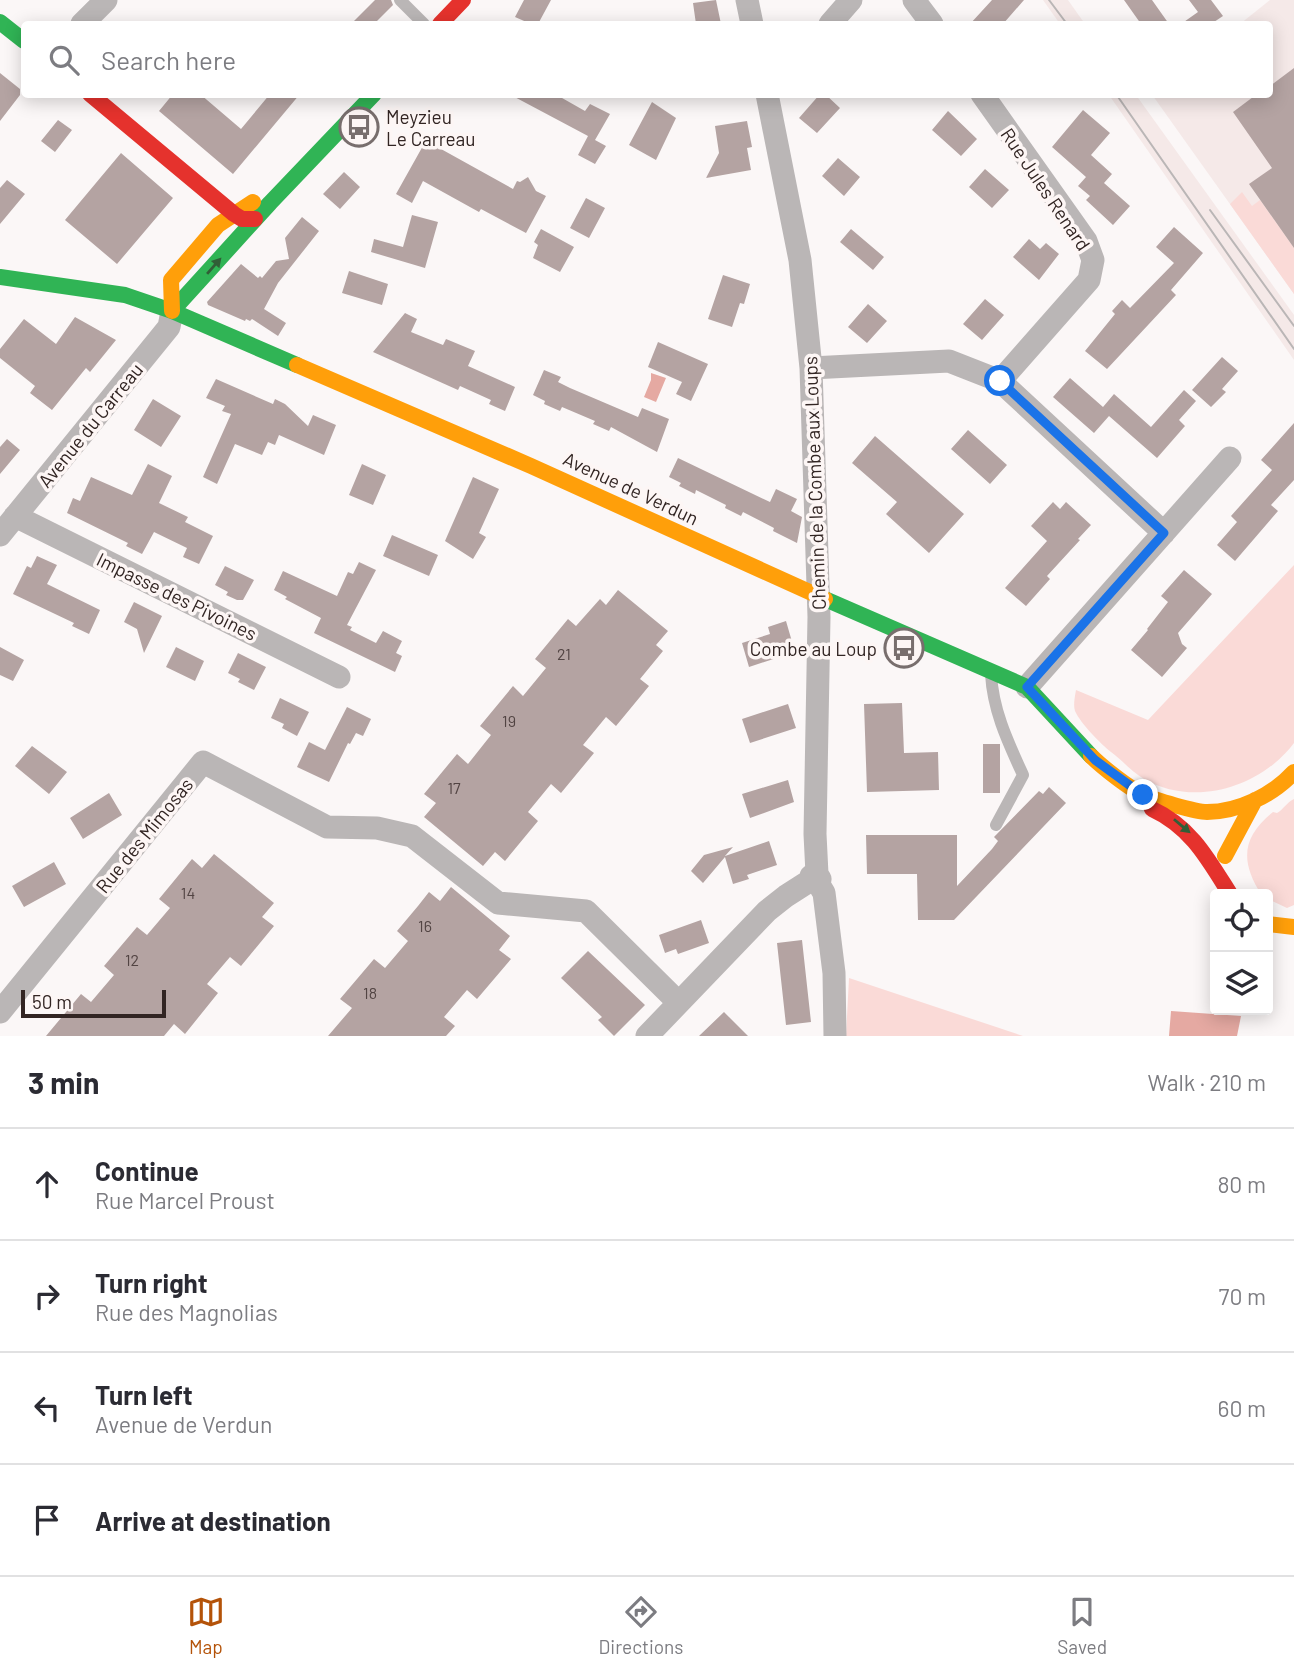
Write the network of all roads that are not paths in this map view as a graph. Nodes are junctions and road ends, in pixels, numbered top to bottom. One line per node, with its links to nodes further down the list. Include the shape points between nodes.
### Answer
1 (106, 0): 7 (street)
2 (400, 0): 8 (lane)
3 (462, 0): 9 (main road)
4 (747, 0): 10 (street)
5 (851, 0): 11 (street)
6 (914, 0): 12 (street)
7 (85, 21)
8 (422, 21)
9 (443, 21)
10 (751, 21)
11 (833, 21)
12 (930, 21)
13 (0, 22): 14 (main road)
14 (21, 39)
15 (95, 98): 20 (main road)
16 (370, 98): 19 (main road, Avenue du Carreau)
17 (768, 98): 24 (street, Chemin de la Combe aux Loups, via 800,260)
18 (985, 98): 25 (street, Rue Jules Renard, via 1086,241 1093,260 1089,281)
19 (282, 190): 20 (main road, Avenue du Carreau); 21 (main road, Avenue du Carreau)
20 (234, 214): 21 (main road); 23 (main road, Avenue du Carreau, via 213,231 172,280)
21 (256, 219): 23 (main road, Avenue du Carreau, one-way to 21)
22 (0, 277): 23 (main road, Avenue de Verdun, via 125,295)
23 (172, 311): 27 (street, Avenue du Carreau, via 169,327); 30 (main road, Avenue de Verdun)
24 (811, 368): 25 (street, via 949,361); 30 (street, Chemin de la Combe aux Loups)
25 (1000, 381): 28 (street)
26 (1230, 458): 28 (street)
27 (15, 516): 29 (street, Avenue du Carreau); 32 (street, Impasse des Pivoines)
28 (1164, 533): 33 (street)
29 (0, 535)
30 (819, 596): 31 (main road, Avenue de Verdun); 39 (street, Chemin de la Combe aux Loups)
31 (990, 671): 33 (main road, Avenue de Verdun); 37 (lane, via 992,698 1023,775)
32 (339, 677)
33 (1035, 695): 36 (main road, Avenue de Verdun, via 1095,760 1143,795); 40 (main road, one-way to 40, via 1084,766 1132,802 1170,816 1190,832)
34 (1294, 772): 35 (main road)
35 (1255, 800): 36 (main road); 38 (main road)
36 (1205, 812): 38 (main road)
37 (996, 825)
38 (1225, 856): 41 (main road)
39 (815, 879): 42 (street, via 767,911); 45 (street, Chemin de la Combe aux Loups, via 824,893 834,974)
40 (1229, 889)
41 (1231, 889)
42 (678, 1002): 43 (street, Rue des Mimosas, via 586,912 498,903 412,836 377,828 327,828 203,762); 44 (street)
43 (0, 1012)
44 (647, 1036)
45 (835, 1036)

